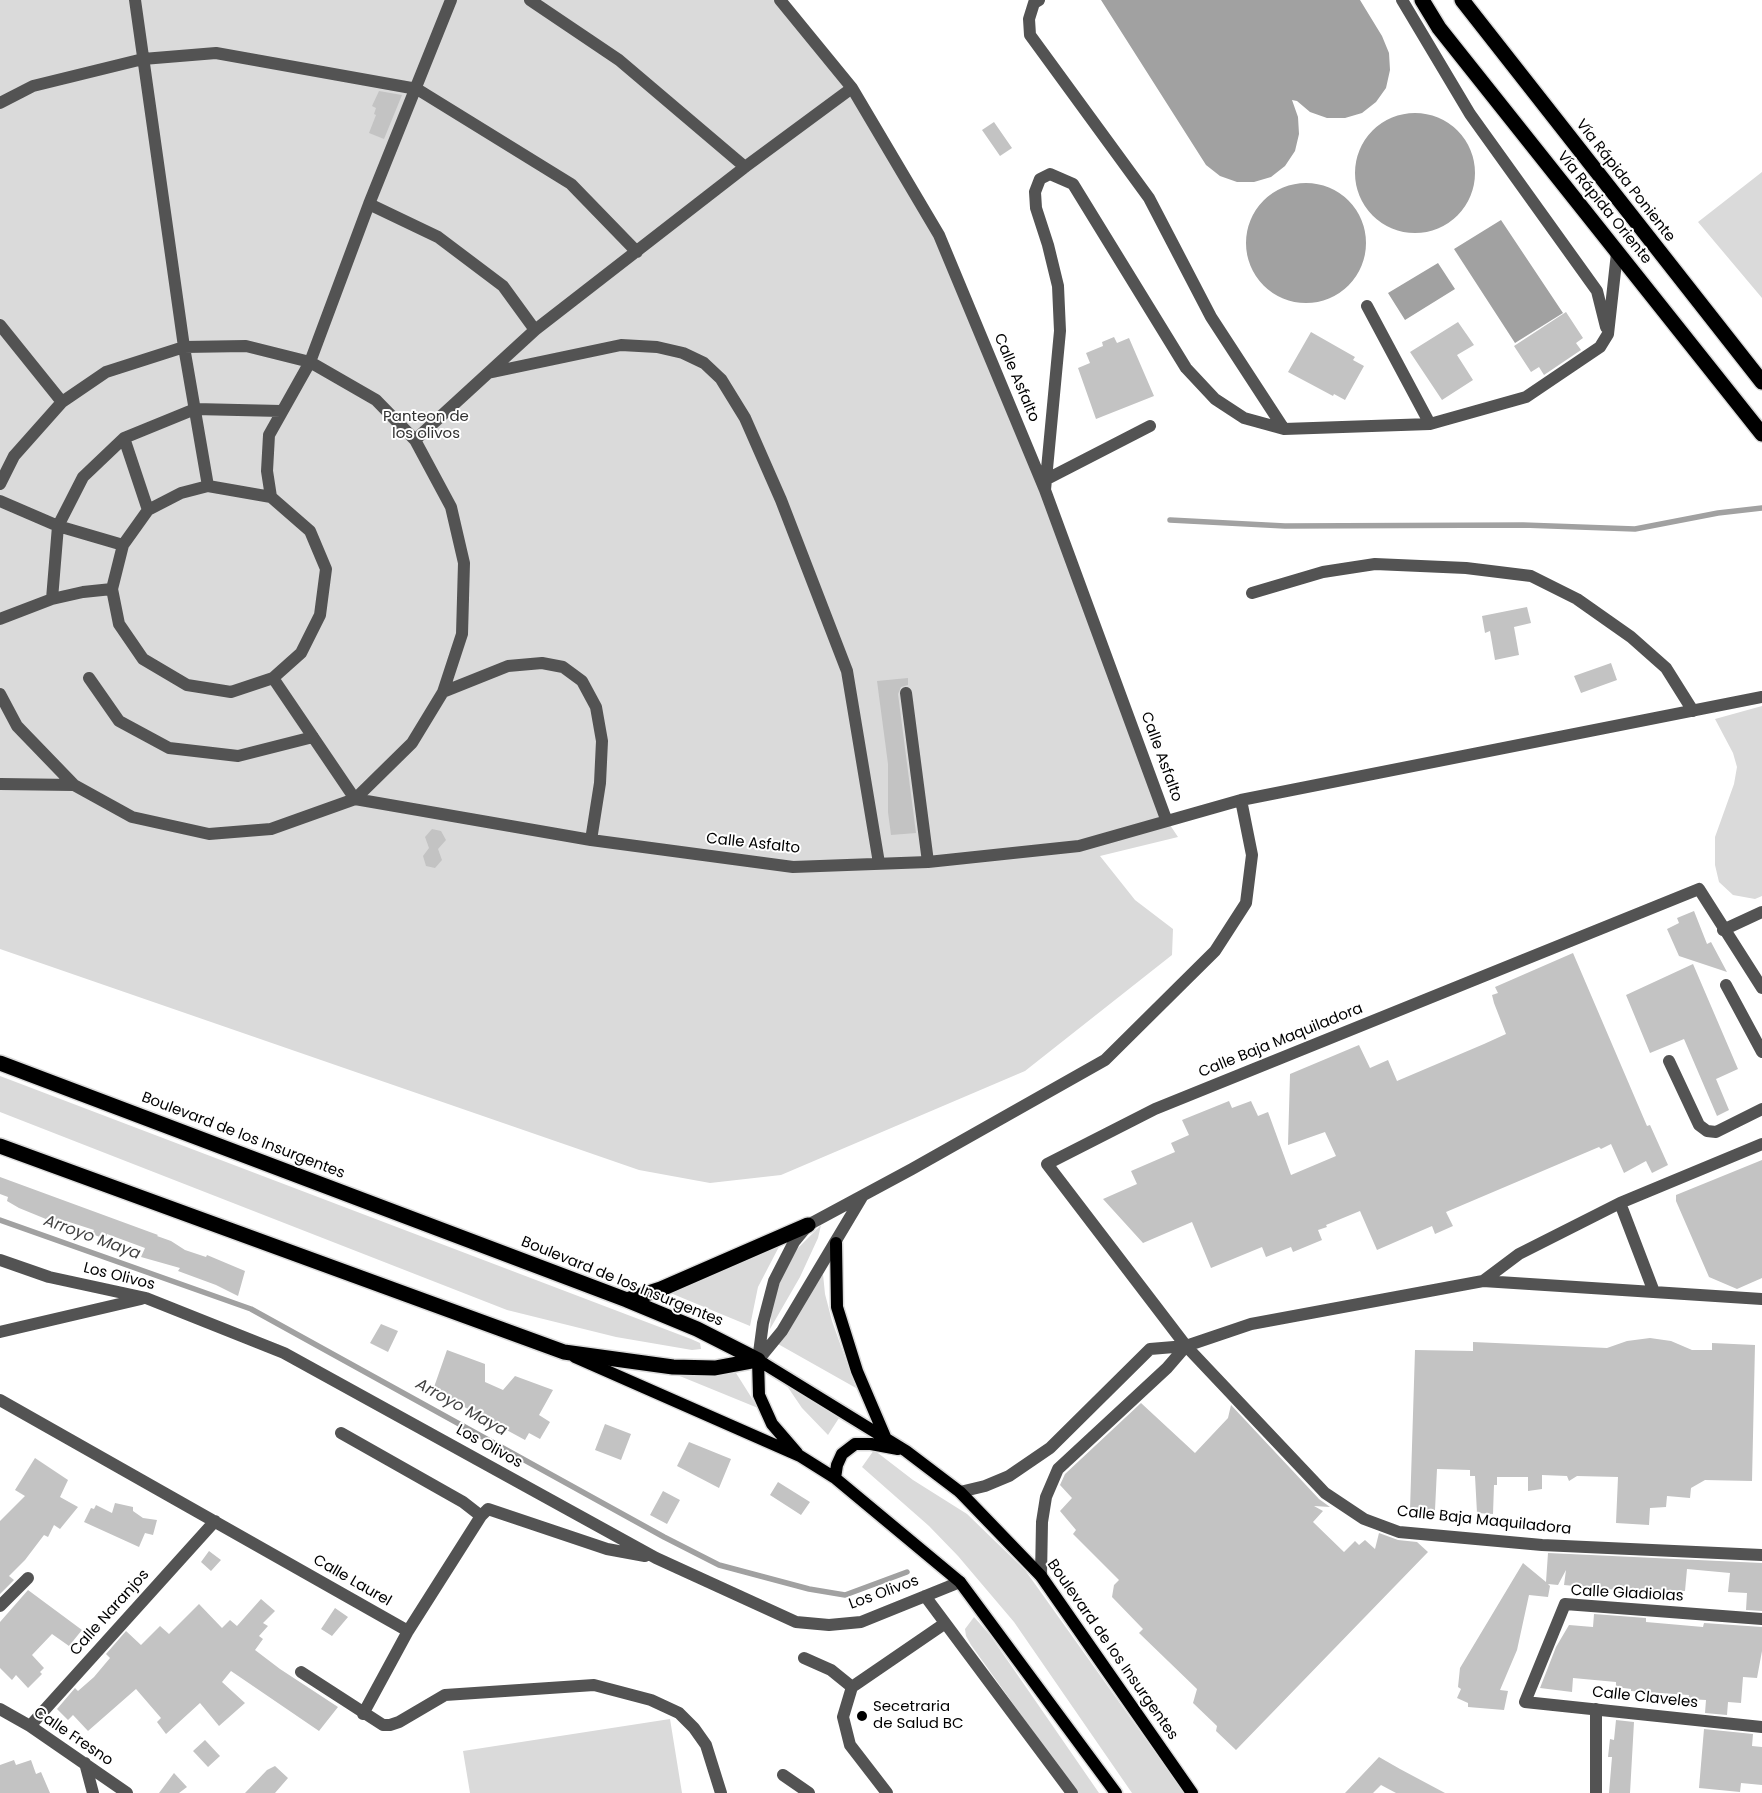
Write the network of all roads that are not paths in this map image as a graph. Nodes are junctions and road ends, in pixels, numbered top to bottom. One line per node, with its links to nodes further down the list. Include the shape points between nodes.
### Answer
1 (135, 0): 9 (street)
2 (451, 0): 10 (street)
3 (530, 0): 13 (street, via 620,60)
4 (780, 0): 11 (street, Calle Asfalto)
5 (1039, 0): 30 (street, via 1034,3 1029,19 1030,35 1149,198 1211,317)
6 (1402, 0): 20 (street, via 1470,114 1597,291)
7 (1422, 0): 16 (highway, Vía Rápida Oriente, via 1439,28)
8 (1462, 0): 24 (highway, Vía Rápida Poniente)
9 (144, 59): 10 (street, via 216,53); 12 (street, via 33,86); 21 (street)
10 (417, 88): 14 (street); 15 (street, via 571,184)
11 (852, 88): 13 (street); 35 (street, Calle Asfalto, via 939,235)
12 (0, 103)
13 (745, 166): 15 (street)
14 (370, 204): 19 (street, via 438,237 503,286); 22 (street)
15 (637, 252): 19 (street)
16 (1617, 253): 20 (street); 31 (highway, Vía Rápida Oriente)
17 (1367, 306): 28 (street)
18 (0, 325): 25 (street)
19 (535, 330): 23 (street)
20 (1608, 334): 28 (street, via 1600,348 1526,397)
21 (184, 347): 22 (street, via 246,346); 25 (street, via 106,372); 26 (street)
22 (310, 362): 27 (street); 33 (street, via 376,400)
23 (488, 373): 33 (street); 61 (street, via 621,345 657,347 683,353 722,379 745,418 781,500 847,671)
24 (1762, 382)
25 (62, 402): 34 (street, via 14,456)
26 (195, 410): 27 (street); 32 (street); 36 (street)
27 (281, 411): 37 (street, via 269,435 267,471)
28 (1430, 424): 30 (street)
29 (1150, 426): 35 (street)
30 (1284, 429): 35 (street, via 1244,418 1215,399 1186,368 1074,184 1050,174 1040,179 1036,192 1036,208 1058,286 1060,331)
31 (1762, 434)
32 (124, 438): 39 (street); 40 (street, via 83,477)
33 (415, 440): 48 (street, via 451,507 464,563 462,634)
34 (0, 484)
35 (1046, 484): 58 (street, Calle Asfalto)
36 (208, 486): 37 (street); 39 (street, via 181,493)
37 (271, 497): 47 (street, via 310,531 326,569 320,615 301,653)
38 (0, 501): 40 (street)
39 (148, 510): 41 (street)
40 (58, 526): 41 (street); 44 (street)
41 (123, 545): 42 (street)
42 (112, 589): 44 (street); 47 (street, via 119,624 143,659 186,685 231,692)
43 (1252, 594): 52 (street, via 1323,572 1375,564 1466,568 1531,576 1577,599 1631,637 1666,668)
44 (52, 600): 45 (street)
45 (0, 619)
46 (89, 678): 53 (street, via 119,721 169,748 238,756)
47 (273, 678): 53 (street)
48 (444, 692): 56 (street, via 412,743); 59 (street, via 508,666 542,663 563,667 582,681 596,707 602,741 600,783)
49 (906, 693): 60 (street)
50 (0, 694): 55 (street, via 18,726)
51 (1762, 697): 52 (street)
52 (1693, 711): 57 (street)
53 (313, 737): 56 (street)
54 (0, 784): 55 (street)
55 (74, 785): 56 (street, via 132,817 209,834 271,829)
56 (355, 799): 59 (street, Calle Asfalto)
57 (1241, 800): 58 (street); 72 (street, via 1252,855 1246,903 1215,951 1105,1060)
58 (1166, 820): 60 (street, Calle Asfalto, via 1079,846)
59 (591, 840): 61 (street, Calle Asfalto, via 793,867)
60 (928, 862): 61 (street, Calle Asfalto)
61 (879, 863)
62 (1762, 912): 63 (street)
63 (1724, 930): 65 (street, Calle Baja Maquiladora); 83 (street, Calle Baja Maquiladora, via 1699,889 1155,1109 1047,1164)
64 (1726, 985): 66 (street)
65 (1762, 988)
66 (1762, 1052)
67 (1670, 1062): 69 (street, via 1699,1125 1707,1131 1716,1132)
68 (0, 1063): 81 (highway, Boulevard de los Insurgentes)
69 (1762, 1109)
70 (1762, 1144): 73 (street)
71 (0, 1146): 84 (highway)
72 (862, 1197): 74 (street); 75 (street)
73 (1620, 1203): 77 (street, via 1519,1254); 78 (street)
74 (808, 1225): 81 (highway, via 661,1289); 85 (street, via 794,1242 774,1281)
75 (836, 1243): 85 (street, via 782,1331); 88 (main road, via 837,1307 857,1371)
76 (0, 1260): 79 (street, Los Olivos, via 49,1277)
77 (1483, 1281): 78 (street); 83 (street, via 1251,1324)
78 (1654, 1292): 80 (street)
79 (146, 1298): 82 (street); 96 (street, Los Olivos, via 284,1353)
80 (1762, 1299)
81 (627, 1300): 85 (highway, Boulevard de los Insurgentes, via 697,1329)
82 (0, 1332)
83 (1186, 1346): 92 (street, via 1150,1349 1050,1448 1009,1476); 95 (street, Calle Baja Maquiladora, via 1325,1493 1364,1519 1398,1532 1542,1545); 97 (street, via 1167,1368 1058,1470 1046,1497)
84 (564, 1352): 85 (highway, via 673,1367 715,1368); 90 (main road)
85 (758, 1360): 88 (main road, Boulevard de los Insurgentes); 90 (main road, via 760,1395 772,1424)
86 (0, 1400): 94 (street, Calle Laurel)
87 (341, 1432): 93 (street, via 463,1502)
88 (886, 1438): 89 (main road, Boulevard de los Insurgentes)
89 (906, 1451): 91 (main road, via 855,1444 842,1454); 92 (main road, Boulevard de los Insurgentes)
90 (800, 1456): 91 (main road)
91 (835, 1478): 99 (main road)
92 (960, 1492): 97 (main road, Boulevard de los Insurgentes)
93 (481, 1516): 96 (street, via 488,1509 498,1510 607,1549); 104 (street)
94 (215, 1521): 104 (street, Calle Laurel); 112 (street, Calle Naranjos)
95 (1762, 1555)
96 (656, 1558): 100 (street, Los Olivos, via 796,1622 829,1625 861,1622)
97 (1040, 1576): 123 (main road, Boulevard de los Insurgentes)
98 (28, 1578): 101 (street)
99 (960, 1582): 100 (street, Los Olivos); 122 (main road)
100 (925, 1596): 103 (street)
101 (0, 1606)
102 (1762, 1619): 108 (street, Calle Gladiolas, via 1565,1604)
103 (944, 1624): 107 (street); 121 (street)
104 (408, 1631): 111 (street)
105 (804, 1658): 107 (street, via 831,1670)
106 (301, 1672): 111 (street)
107 (852, 1687): 120 (street, via 843,1718 850,1746)
108 (1525, 1702): 110 (street, Calle Claveles)
109 (1, 1709): 112 (street, Calle Fresno)
110 (1596, 1709): 113 (street, Calle Claveles); 124 (street)
111 (363, 1714): 118 (street, via 390,1726 445,1695 594,1684 651,1700 679,1713 706,1745)
112 (30, 1726): 114 (street, Calle Fresno)
113 (1762, 1727)
114 (85, 1763): 116 (street); 117 (street, Calle Fresno)
115 (783, 1775): 119 (street)
116 (94, 1793)
117 (127, 1793)
118 (721, 1793)
119 (808, 1793)
120 (887, 1793)
121 (1072, 1793)
122 (1116, 1793)
123 (1192, 1793)
124 (1596, 1793)

